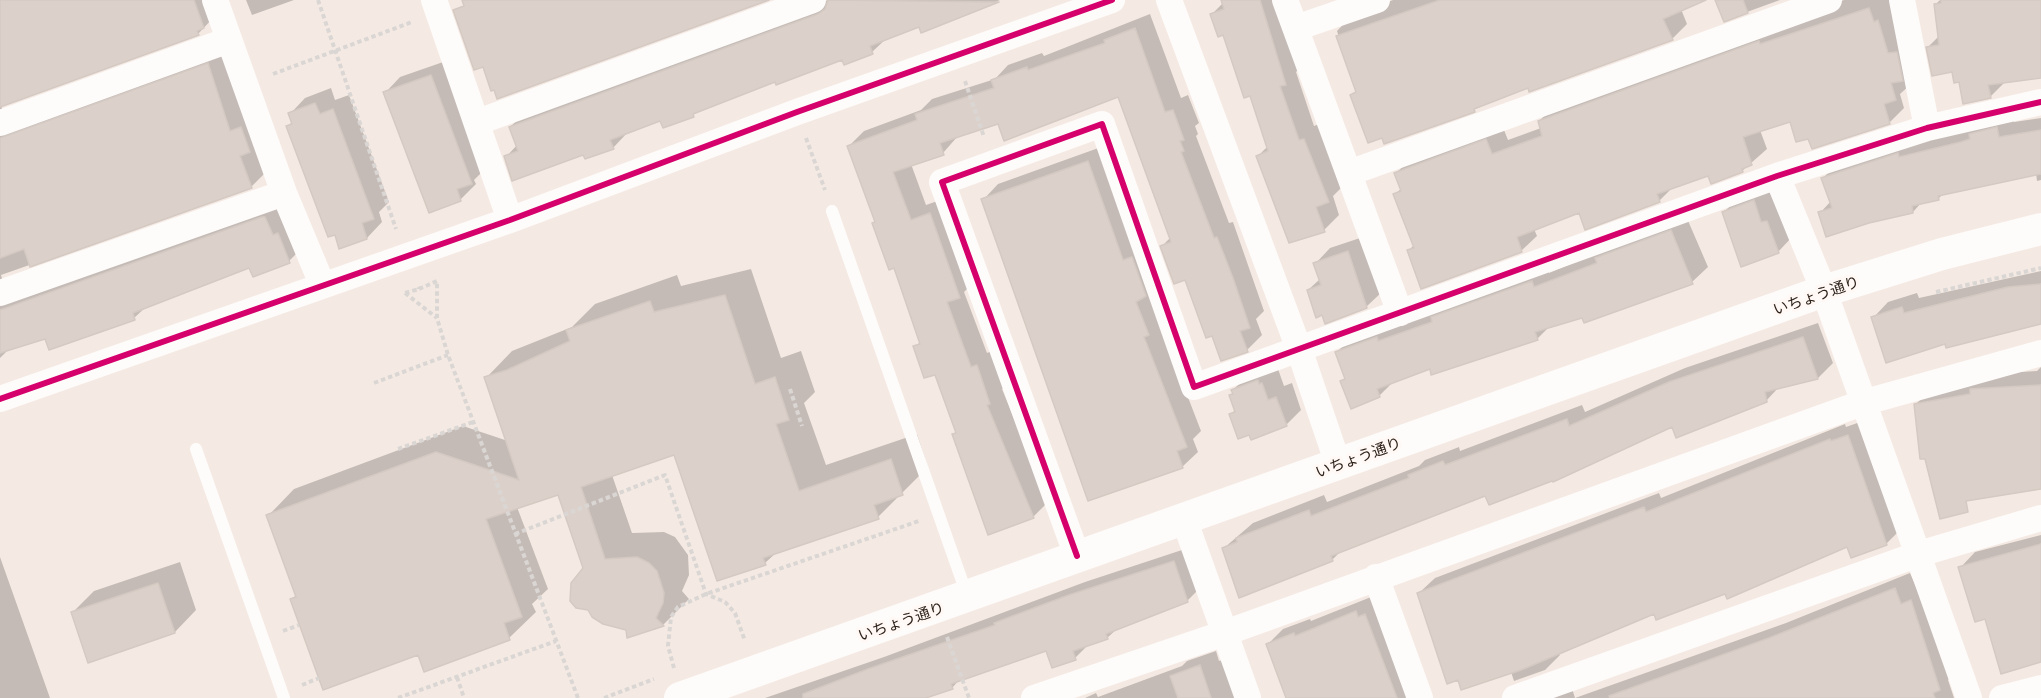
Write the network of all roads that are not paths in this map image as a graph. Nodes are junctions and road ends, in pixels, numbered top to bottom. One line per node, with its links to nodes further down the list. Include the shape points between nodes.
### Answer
1 (215, 0): 12 (street)
2 (813, 0): 14 (street)
3 (1112, 0): 10 (street)
4 (1169, 0): 27 (street)
5 (1286, 0): 11 (street)
6 (1377, 0): 11 (street)
7 (1829, 0): 17 (street)
8 (1902, 0): 16 (street)
9 (436, 6): 14 (street)
10 (1063, 8): 21 (street, via 956,57)
11 (1296, 28): 17 (street)
12 (229, 40): 15 (street); 19 (street)
13 (2041, 102): 16 (street)
14 (478, 122): 21 (street)
15 (0, 123)
16 (1927, 128): 18 (street)
17 (1349, 173): 26 (street)
18 (1777, 176): 24 (street); 26 (street)
19 (284, 193): 23 (street); 25 (street)
20 (832, 211): 38 (lane)
21 (510, 220): 23 (street)
22 (2041, 229): 24 (street, いちょう通り, via 1942,254)
23 (322, 284): 29 (street)
24 (1824, 291): 30 (street); 32 (street, いちょう通り)
25 (0, 293)
26 (1400, 314): 27 (street)
27 (1299, 349): 32 (street); 36 (street, via 1194,387 1102,124 942,182)
28 (2041, 352): 30 (street)
29 (0, 399)
30 (1862, 403): 35 (street); 37 (street)
31 (196, 450): 42 (lane)
32 (1338, 464): 34 (street, いちょう通り)
33 (2041, 518): 35 (street)
34 (1184, 519): 36 (street, いちょう通り); 39 (street)
35 (1919, 554): 46 (street); 47 (street)
36 (1077, 556): 38 (street, いちょう通り)
37 (1376, 577): 39 (street); 45 (street)
38 (968, 598): 41 (street, いちょう通り)
39 (1225, 633): 43 (street); 44 (street)
40 (2041, 688): 48 (street)
41 (687, 690)
42 (284, 698)
43 (1034, 698)
44 (1248, 698)
45 (1420, 698)
46 (1515, 698)
47 (1969, 698)
48 (2002, 698)

